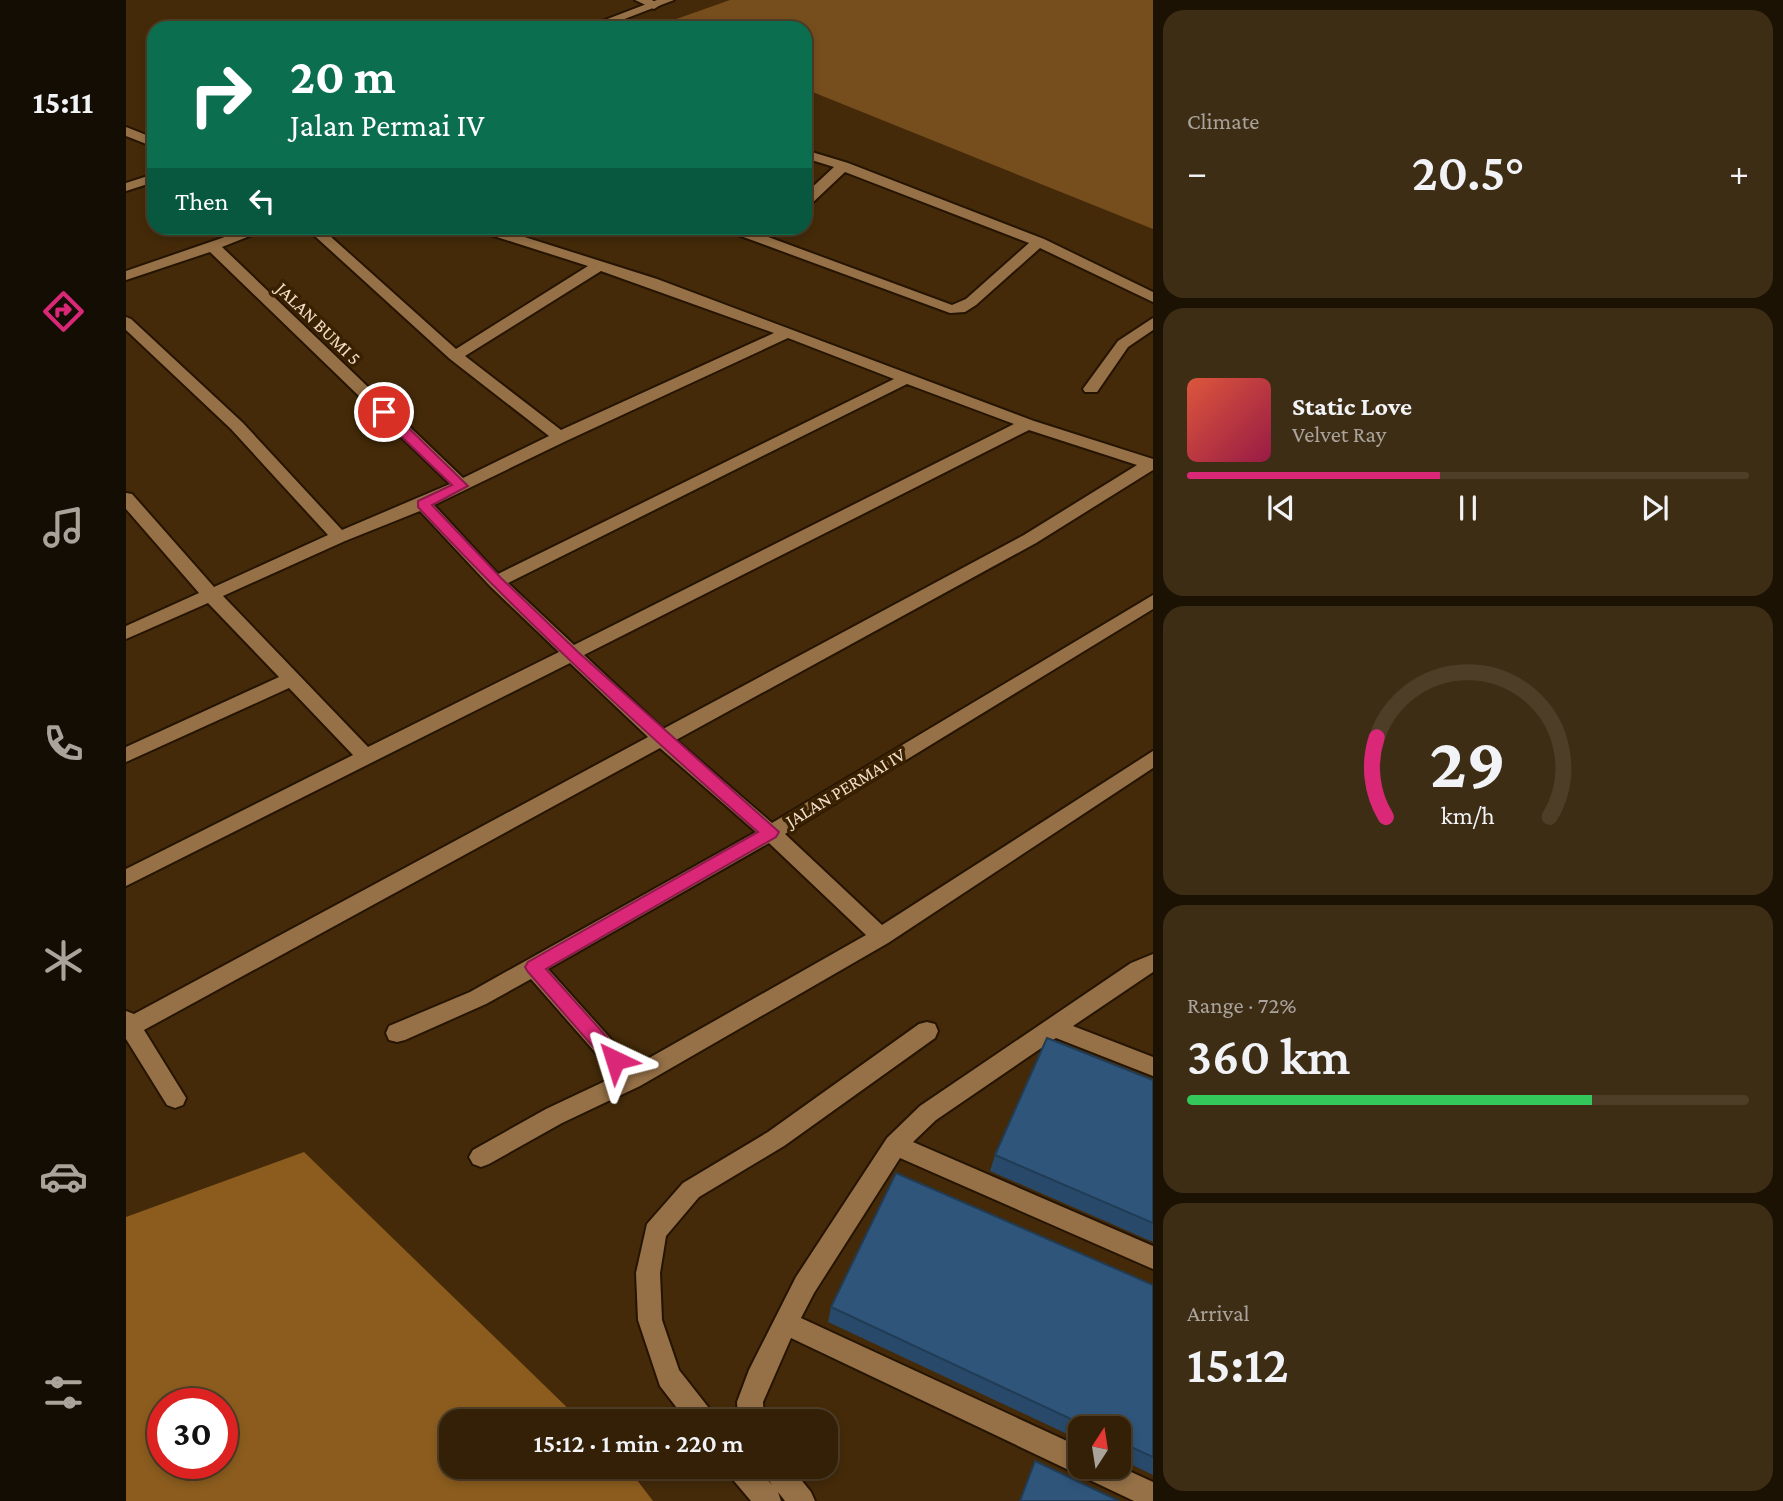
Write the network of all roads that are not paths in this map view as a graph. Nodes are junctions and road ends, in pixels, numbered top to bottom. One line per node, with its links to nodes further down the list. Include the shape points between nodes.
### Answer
1 (641, 0): 3 (street)
2 (668, 0): 3 (street)
3 (654, 5): 4 (street)
4 (609, 21)
5 (126, 131): 6 (street)
6 (147, 140)
7 (812, 156): 8 (street)
8 (843, 166): 11 (street); 18 (street)
9 (147, 180): 10 (street)
10 (126, 187)
11 (812, 195)
12 (242, 235): 19 (street)
13 (321, 235): 26 (street)
14 (505, 235): 20 (street)
15 (754, 235): 17 (street)
16 (770, 235): 17 (street)
17 (766, 239): 18 (street, via 950,309 971,302)
18 (1039, 242): 22 (street)
19 (211, 245): 21 (street); 32 (street, JALAN BUMI 5)
20 (600, 265): 25 (street); 26 (street)
21 (126, 276)
22 (1153, 298)
23 (126, 322): 35 (street, via 237,426)
24 (1153, 323): 28 (street, via 1123,344)
25 (787, 333): 27 (street); 30 (street)
26 (455, 356): 30 (street)
27 (907, 378): 29 (street); 36 (street)
28 (1091, 389)
29 (1028, 424): 31 (street); 40 (street)
30 (559, 437): 32 (street)
31 (1152, 464): 42 (street, via 1030,538)
32 (461, 486): 34 (street)
33 (126, 498): 37 (street)
34 (423, 504): 35 (street); 36 (street)
35 (339, 537): 37 (street)
36 (496, 582): 40 (street)
37 (211, 595): 39 (street); 41 (street)
38 (1153, 601): 46 (street, JALAN PERMAI IV)
39 (126, 634)
40 (573, 655): 42 (street); 44 (street)
41 (291, 679): 43 (street); 44 (street)
42 (662, 739): 46 (street); 51 (street)
43 (126, 755)
44 (366, 757): 47 (street)
45 (1153, 758): 48 (street)
46 (771, 832): 48 (street); 50 (street, JALAN PERMAI IV)
47 (126, 878)
48 (881, 937): 56 (street)
49 (1153, 963): 52 (street)
50 (534, 967): 54 (street, JALAN PERMAI IV, via 478,998); 56 (street)
51 (128, 1023): 57 (street)
52 (1053, 1027): 55 (street); 58 (street, via 928,1113)
53 (927, 1031): 62 (street, via 776,1139 691,1190 655,1232 648,1273 650,1320 669,1377)
54 (397, 1033)
55 (1153, 1067)
56 (632, 1079): 59 (street)
57 (175, 1098)
58 (895, 1145): 60 (street); 61 (street, via 805,1284)
59 (481, 1157)
60 (1153, 1258)
61 (786, 1324): 63 (street, via 762,1370); 64 (street)
62 (694, 1409)
63 (750, 1409)
64 (1068, 1455)
65 (749, 1479): 69 (street)
66 (784, 1479): 70 (street)
67 (1117, 1479): 68 (street)
68 (1153, 1496)
69 (768, 1501)
70 (802, 1501)

